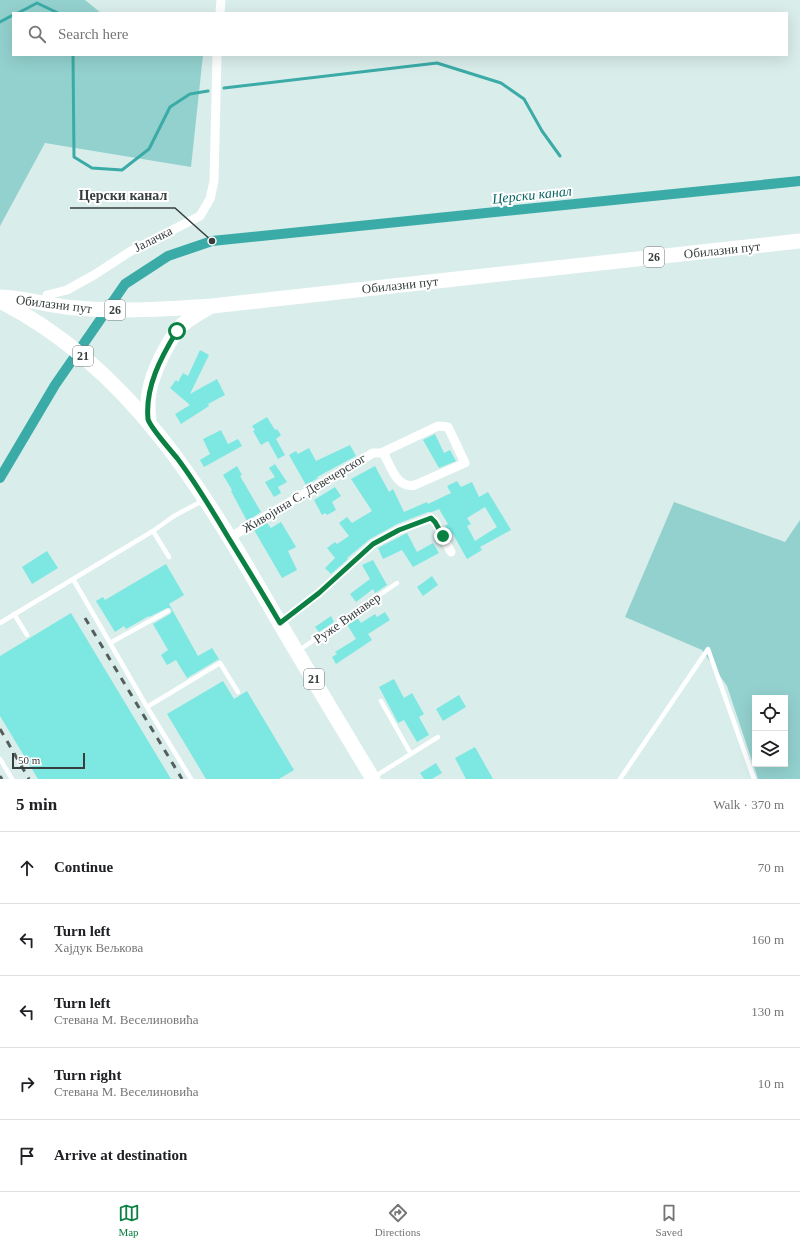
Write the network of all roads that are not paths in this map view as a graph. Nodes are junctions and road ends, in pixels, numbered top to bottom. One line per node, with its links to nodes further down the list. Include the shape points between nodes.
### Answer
1 (220, 0): 2 (street)
2 (220, 12)
3 (217, 56): 6 (street, Јалачка, via 214,181 210,199 200,216 131,250)
4 (800, 241): 8 (main road, Обилазни пут / 26)
5 (0, 297): 6 (main road, Обилазни пут / 26)
6 (50, 300): 8 (main road, Обилазни пут / 26, via 98,310)
7 (0, 301): 9 (main road, 21, via 50,330 75,349 114,384)
8 (212, 306): 9 (main road, via 183,324 166,349 148,394)
9 (148, 421): 11 (main road, 21)
10 (380, 453): 10 (street, Живојина С. Девечерског, via 384,454 398,480 406,486 415,485 465,463 448,427 444,426 438,426); 13 (street, Живојина С. Девечерског, via 368,455)
11 (205, 499): 12 (lane); 13 (main road, 21)
12 (153, 531): 15 (lane); 16 (lane)
13 (229, 538): 21 (main road, 21)
14 (451, 552): 21 (street, via 431,518 399,530 373,544 319,593)
15 (169, 556)
16 (73, 579): 19 (lane); 23 (lane)
17 (397, 583): 24 (lane, Руже Винавер)
18 (168, 610): 23 (lane)
19 (14, 614): 20 (lane); 22 (lane)
20 (0, 623)
21 (280, 623): 24 (main road, 21)
22 (26, 635)
23 (110, 643): 27 (lane)
24 (297, 652): 31 (main road, 21)
25 (238, 692): 27 (lane, via 220,663)
26 (381, 701): 29 (lane)
27 (147, 707): 33 (lane)
28 (438, 736): 29 (lane)
29 (411, 754): 31 (lane)
30 (0, 759): 32 (lane)
31 (373, 778)
32 (12, 779)
33 (191, 779)
34 (620, 779): 35 (lane, via 708,649)
35 (754, 779)

